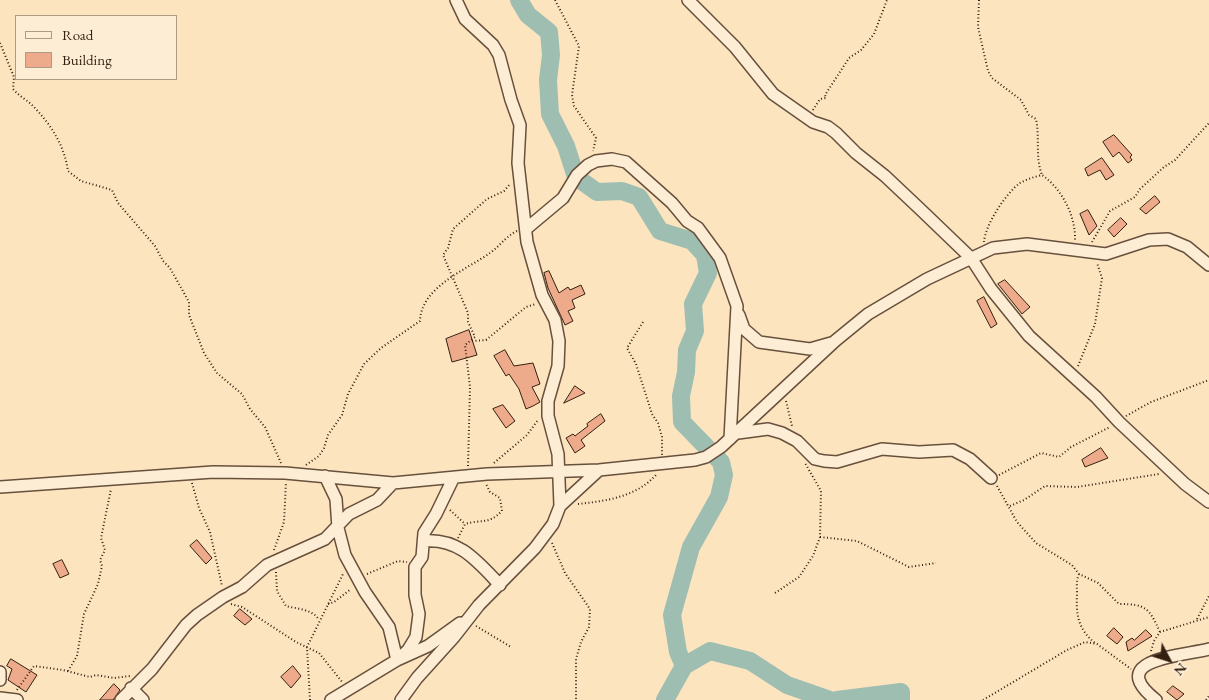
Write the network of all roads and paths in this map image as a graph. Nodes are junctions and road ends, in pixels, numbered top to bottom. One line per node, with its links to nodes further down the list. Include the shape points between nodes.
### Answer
1 (456, 0): 12 (street, via 465,19 493,45 502,65 520,125 518,162)
2 (555, 0): 9 (path, via 579,46 572,94 574,106 596,138)
3 (688, 0): 7 (street, via 735,47 773,94)
4 (887, 0): 7 (path, via 874,34 861,50 849,58 826,98 820,100)
5 (979, 0): 10 (path, via 977,20 988,71 1021,100 1029,115 1036,119 1039,129 1038,164)
6 (0, 43): 35 (path, via 14,77 14,89 56,133 68,171 81,181 112,190 128,216 170,268 189,302 190,315 204,353 217,373 242,394 265,427)
7 (807, 118): 16 (street, via 836,133)
8 (1209, 124): 13 (path, via 1135,197 1110,211 1095,239)
9 (588, 165): 12 (street, via 577,175 563,198); 20 (street, via 612,159 626,162 698,228 720,258)
10 (1042, 175): 13 (path, via 1053,183 1072,217); 14 (path, via 1018,184 991,218 984,234)
11 (511, 180): 18 (path, via 504,191 486,199 453,229 443,255)
12 (526, 230): 18 (path, via 520,229 506,237 490,253); 19 (street, via 529,254)
13 (1080, 251): 14 (street, via 1027,244 1004,245); 15 (street)
14 (983, 252): 16 (street)
15 (1097, 254): 17 (street, via 1113,253 1149,240 1168,239 1186,247); 24 (path, via 1102,278 1095,324 1078,366)
16 (971, 258): 23 (street, via 884,303); 24 (street, via 1029,336)
17 (1209, 265)
18 (452, 278): 22 (path, via 468,312 468,322 475,337); 37 (path, via 428,297 420,310 420,321 364,364 348,394 342,416 328,435 319,456 306,464)
19 (546, 303): 22 (path, via 526,307 486,340); 34 (street, via 555,320 559,341 558,366 548,401 548,416)
20 (737, 310): 23 (street, via 744,329 759,342 810,349); 28 (street)
21 (644, 322): 31 (path, via 627,348 658,423 662,437 660,451)
22 (472, 341): 39 (path, via 465,345 470,396)
23 (835, 341): 26 (street)
24 (1077, 378): 27 (street)
25 (1209, 380): 27 (path, via 1151,402)
26 (786, 389): 28 (street); 29 (path, via 787,413)
27 (1118, 422): 36 (street); 40 (path, via 1058,457 1041,453)
28 (733, 436): 29 (street, via 754,429 768,429); 31 (street, via 706,457)
29 (797, 441): 40 (street, via 815,459 837,462 882,448 919,452 953,450 970,458)
30 (802, 457): 52 (path, via 821,491)
31 (665, 464): 32 (street); 48 (path, via 637,490)
32 (599, 470): 34 (street); 48 (street)
33 (186, 472): 35 (street); 41 (street); 61 (path, via 210,532 222,589)
34 (560, 472): 39 (street); 48 (street)
35 (285, 473): 37 (street); 54 (path, via 284,522 272,555)
36 (1173, 473): 46 (street); 47 (path, via 1077,487 1045,486)
37 (305, 475): 38 (street)
38 (324, 476): 43 (street); 50 (street, via 336,499)
39 (466, 476): 42 (street)
40 (991, 478): 47 (path)
41 (116, 479): 44 (street); 73 (path, via 106,505 108,512 102,538 105,550 100,560 98,584 84,614 77,656)
42 (453, 479): 43 (street); 45 (street)
43 (393, 483): 50 (street, via 383,496 355,510)
44 (0, 487)
45 (445, 496): 49 (path, via 448,509); 53 (street, via 424,533)
46 (1209, 502)
47 (1010, 506): 57 (path, via 1017,522 1036,543 1072,565)
48 (559, 511): 51 (street)
49 (465, 524)
50 (338, 528): 54 (street, via 318,543); 56 (street, via 340,543)
51 (548, 532): 58 (street); 87 (path, via 565,573 590,609 589,628 576,659)
52 (820, 537): 55 (path, via 857,541 909,567); 59 (path, via 813,556 799,577)
53 (424, 541): 58 (street, via 455,544); 71 (street, via 422,557 415,567 419,614 416,637)
54 (274, 560): 61 (street, via 242,586); 65 (path, via 278,591 286,606 316,615)
55 (936, 563)
56 (350, 564): 65 (path); 71 (street, via 389,626)
57 (1079, 574): 66 (path, via 1098,583 1118,604 1138,604 1149,610); 67 (path, via 1075,608 1077,620)
58 (500, 585): 63 (street)
59 (775, 593)
60 (1209, 596): 64 (path)
61 (216, 601): 68 (path, via 242,606 271,627); 77 (street, via 191,621 152,669)
62 (1209, 617): 64 (path)
63 (469, 618): 69 (path); 71 (street, via 428,646); 86 (street)
64 (1197, 619): 66 (path)
65 (319, 620): 68 (path)
66 (1160, 632): 72 (path, via 1154,641)
67 (1097, 644): 75 (path); 88 (path, via 1085,642 1067,650)
68 (307, 646): 78 (path, via 319,653); 84 (path)
69 (512, 647)
70 (1209, 648): 72 (street)
71 (397, 660): 78 (street)
72 (1150, 663): 75 (street)
73 (68, 671): 77 (path, via 90,677 127,675); 81 (path, via 34,666 20,683)
74 (0, 672): 76 (street)
75 (1138, 676): 89 (street, via 1142,686)
76 (0, 680)
77 (135, 684): 82 (street); 83 (street)
78 (349, 690): 85 (street)
79 (1209, 696): 90 (path)
80 (0, 698): 81 (street)
81 (15, 699)
82 (121, 700)
83 (143, 700)
84 (310, 700)
85 (331, 700)
86 (401, 700)
87 (576, 700)
88 (983, 700)
89 (1156, 700)
90 (1206, 700)

